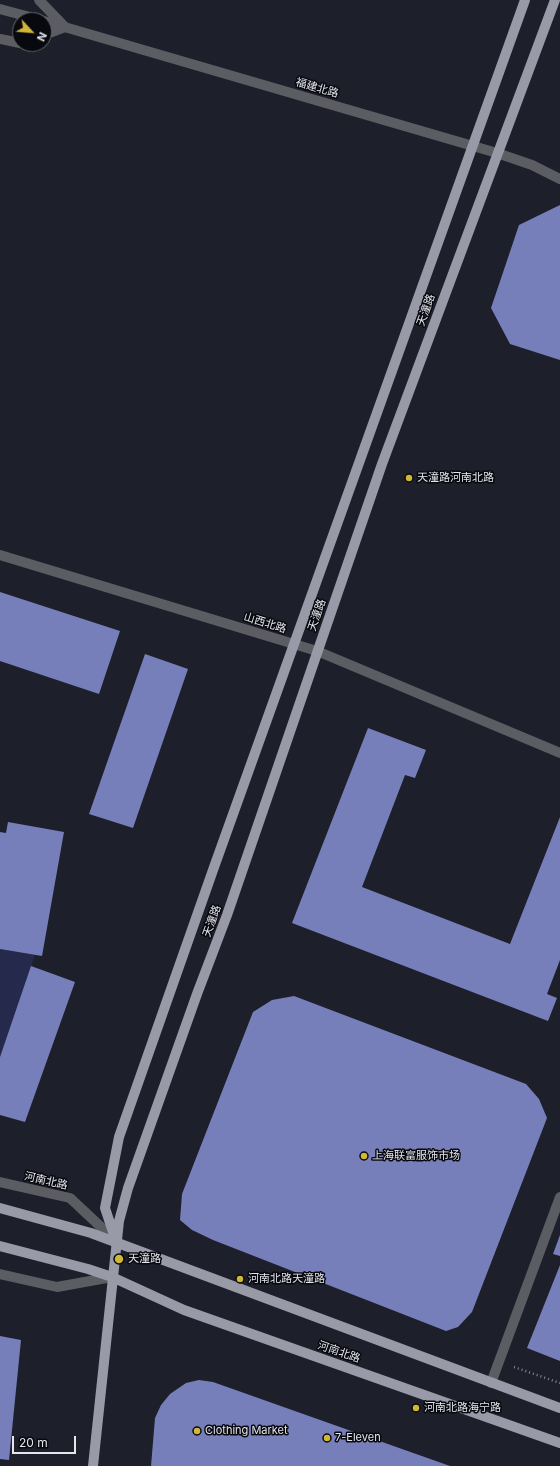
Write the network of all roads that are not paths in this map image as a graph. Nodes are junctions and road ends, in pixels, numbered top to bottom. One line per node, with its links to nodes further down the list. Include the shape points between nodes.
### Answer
1 (39, 0): 7 (street, 福建北路)
2 (525, 0): 11 (main road, 天潼路)
3 (555, 0): 12 (main road, 天潼路)
4 (0, 9): 5 (street, 福建北路)
5 (12, 12)
6 (52, 23): 7 (street, 福建北路)
7 (65, 27): 8 (street); 11 (street, 福建北路)
8 (52, 32)
9 (0, 39): 10 (street)
10 (12, 41)
11 (473, 147): 12 (street, 福建北路); 15 (main road, 天潼路)
12 (496, 153): 13 (street, 福建北路, via 532,165); 16 (main road, 天潼路, via 382,464)
13 (560, 179)
14 (0, 555): 15 (street, 山西北路)
15 (295, 644): 16 (street, 山西北路); 21 (main road, 天潼路, via 119,1137 105,1208)
16 (317, 651): 17 (street, 山西北路); 21 (main road, 天潼路, via 227,915 128,1188 119,1221)
17 (560, 753)
18 (0, 1182): 21 (street, 河南北路, via 70,1198)
19 (560, 1197): 25 (street)
20 (0, 1208): 21 (main road, 河南北路, via 64,1224)
21 (117, 1242): 24 (main road, 天潼路); 25 (main road, 河南北路)
22 (0, 1246): 24 (main road, 河南北路)
23 (0, 1274): 24 (street, via 57,1287)
24 (112, 1277): 27 (main road, 河南北路, via 184,1310); 28 (main road, 天潼路)
25 (491, 1383): 26 (main road, 河南北路)
26 (560, 1408)
27 (560, 1443)
28 (93, 1466)

